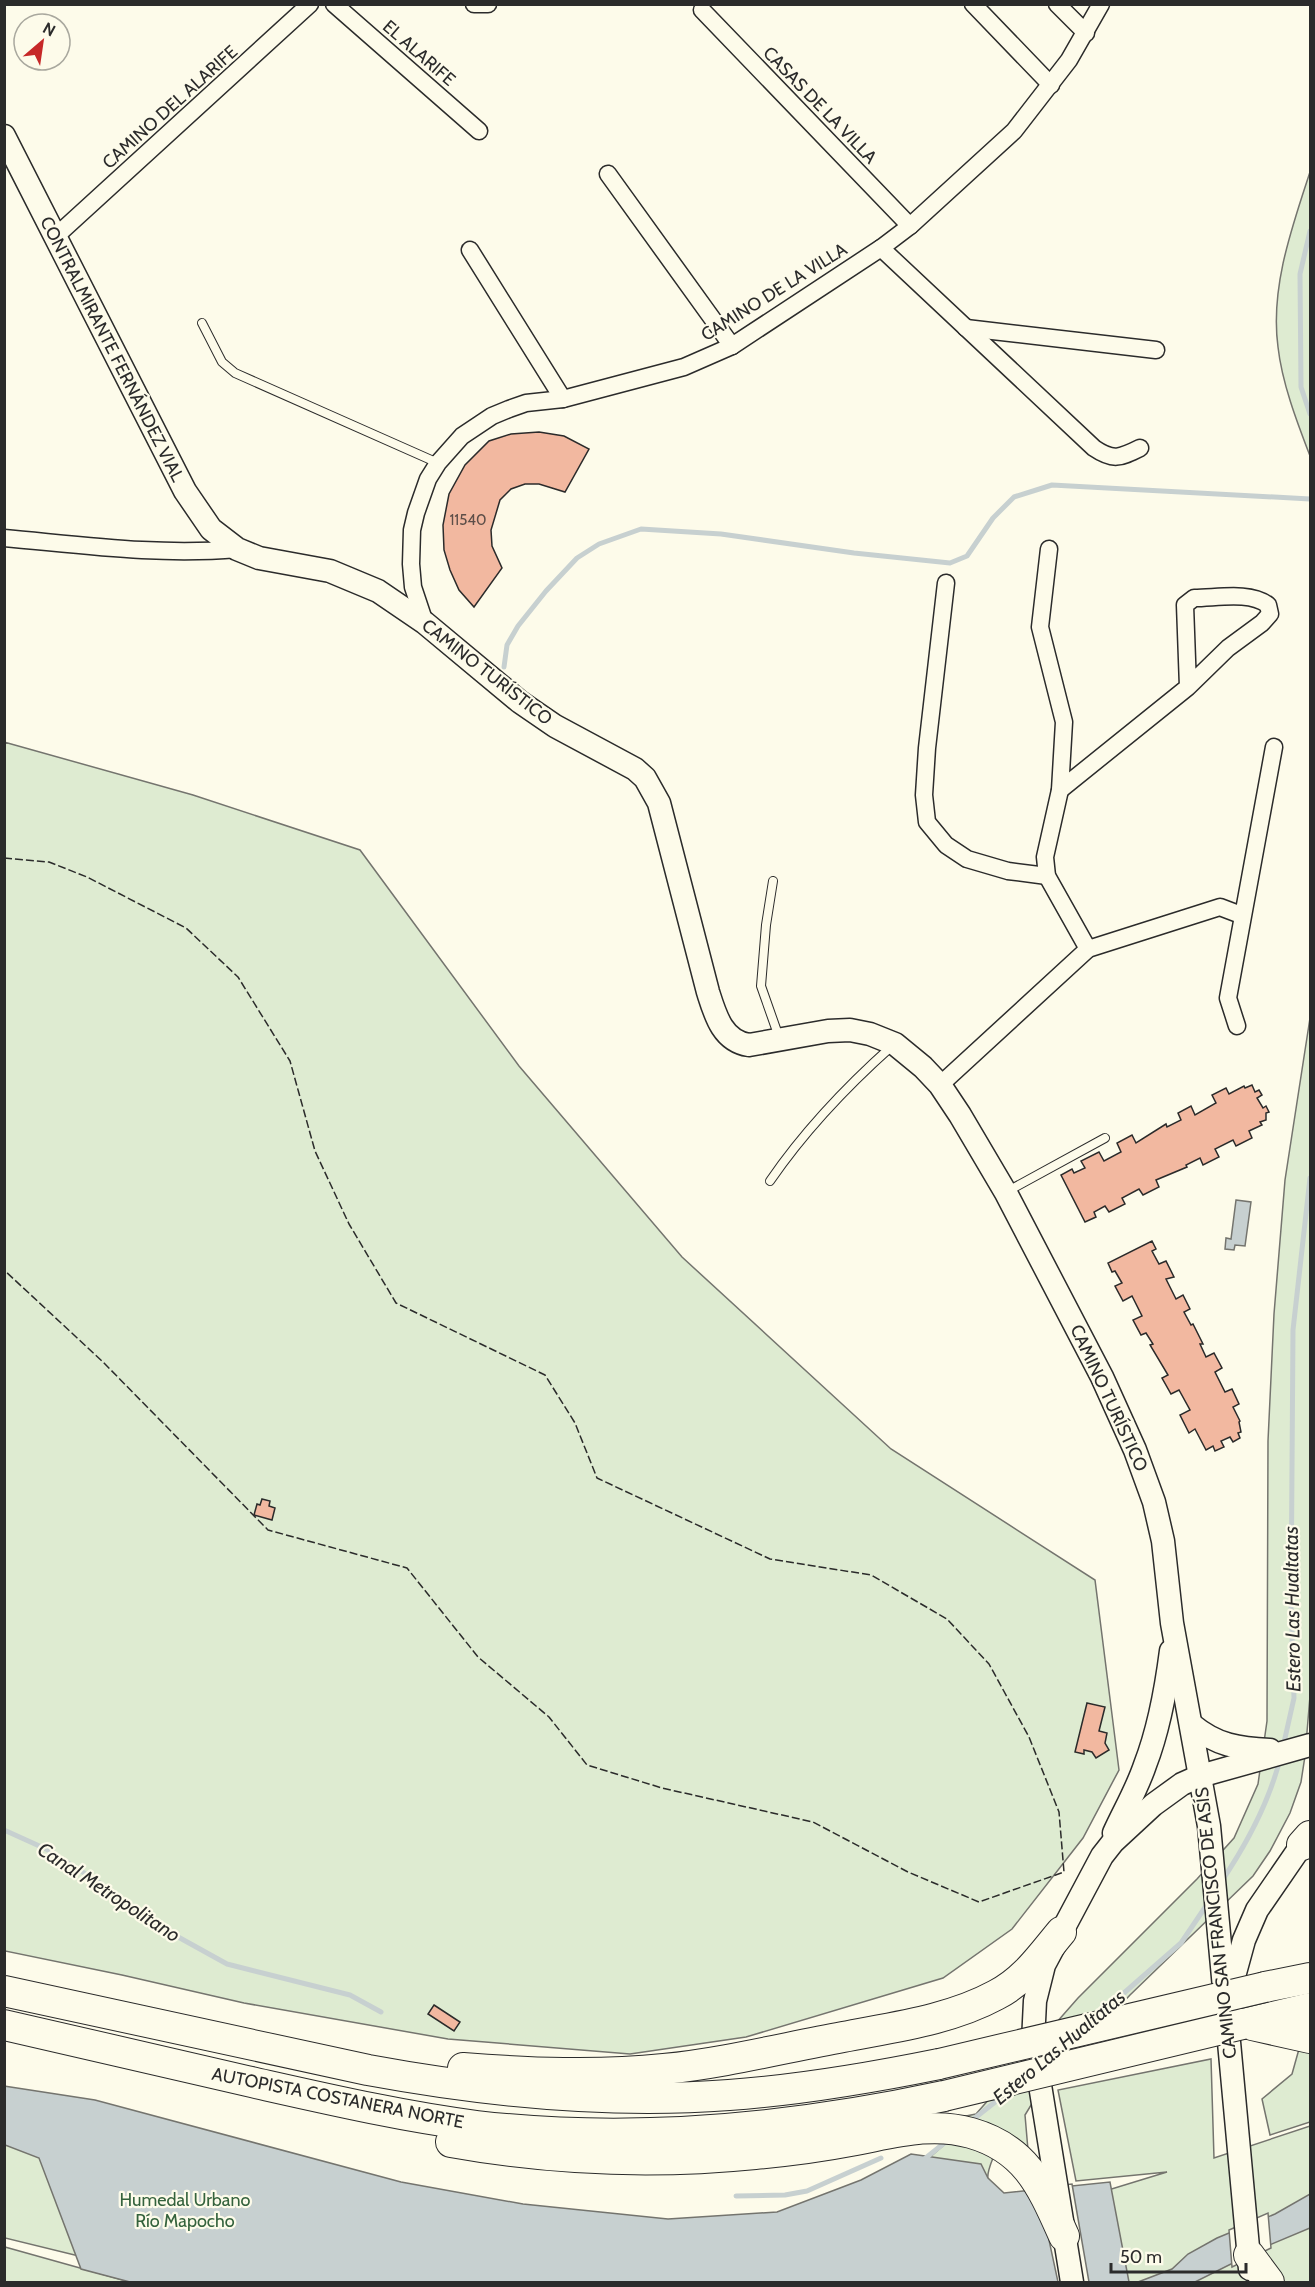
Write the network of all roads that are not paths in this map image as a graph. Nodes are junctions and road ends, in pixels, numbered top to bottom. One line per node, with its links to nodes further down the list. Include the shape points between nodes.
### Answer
1 (310, 4): 15 (street, CAMINO DEL ALARIFE)
2 (334, 4): 11 (street, EL ALARIFE)
3 (474, 4): 4 (street)
4 (489, 4)
5 (973, 4): 10 (street)
6 (1057, 4): 9 (street)
7 (1101, 4): 9 (street, CAMINO DE LA VILLA)
8 (702, 10): 14 (street, CASAS DE LA VILLA)
9 (1086, 33): 10 (street, CAMINO DE LA VILLA)
10 (1051, 85): 14 (street, CAMINO DE LA VILLA, via 1014,131)
11 (479, 131)
12 (4, 136): 15 (main road, CONTRALMIRANTE FERNÁNDEZ VIAL)
13 (608, 174): 20 (street)
14 (910, 226): 16 (street, CAMINO DE LA VILLA)
15 (55, 237): 26 (main road, CONTRALMIRANTE FERNÁNDEZ VIAL, via 196,509 211,529)
16 (881, 248): 19 (street); 20 (street, CAMINO DE LA VILLA)
17 (470, 250): 22 (street)
18 (202, 323): 24 (lane, via 222,362 235,373)
19 (966, 328): 21 (street); 23 (street, via 1107,457 1124,457)
20 (732, 346): 22 (street, CAMINO DE LA VILLA, via 684,368)
21 (1156, 350)
22 (563, 399): 24 (street, CAMINO DE LA VILLA, via 526,403 492,416 462,436)
23 (1140, 448)
24 (438, 464): 29 (street, CAMINO DE LA VILLA, via 416,513 411,547)
25 (4, 537): 26 (street, CAMINO TURÍSTICO, via 155,552)
26 (237, 549): 30 (main road, CAMINO TURÍSTICO, via 259,558 330,571)
27 (1049, 549): 34 (street, via 1040,627 1064,722)
28 (945, 584): 35 (street, via 927,748 927,822 946,845 967,859 1008,871)
29 (413, 587): 30 (street, via 404,597); 31 (street, CAMINO DE LA VILLA)
30 (391, 598): 31 (main road, CAMINO TURÍSTICO)
31 (425, 623): 40 (main road, CAMINO TURÍSTICO, via 520,702 645,778 659,803 718,1022 742,1044)
32 (1188, 687): 32 (street, via 1228,648 1262,623 1270,614 1268,605 1260,599 1238,597 1194,598 1185,606); 34 (street)
33 (1274, 747): 37 (street)
34 (1060, 790): 35 (street, via 1045,857)
35 (1047, 876): 38 (street)
36 (773, 881): 40 (lane, via 761,987)
37 (1242, 915): 38 (street, via 1220,907); 39 (street, via 1228,998)
38 (1088, 949): 42 (street)
39 (1237, 1026)
40 (780, 1040): 41 (main road, CAMINO TURÍSTICO, via 850,1030)
41 (895, 1044): 42 (main road, CAMINO TURÍSTICO); 44 (lane, via 823,1113)
42 (940, 1085): 45 (main road, CAMINO TURÍSTICO)
43 (1105, 1138): 45 (lane)
44 (770, 1181)
45 (1006, 1192): 46 (main road, CAMINO TURÍSTICO, via 1097,1367 1135,1450 1159,1520)
46 (1172, 1623): 47 (main road, CAMINO TURÍSTICO); 52 (main road, via 1168,1672 1153,1744)
47 (1192, 1725): 49 (main road); 50 (main road, CAMINO TURÍSTICO)
48 (1300, 1748): 49 (main road)
49 (1244, 1757): 50 (main road)
50 (1200, 1776): 52 (main road, CAMINO SAN FRANCISCO DE ASÍS, via 1153,1805); 57 (main road, CAMINO SAN FRANCISCO DE ASÍS, via 1209,1826 1221,1958)
51 (1308, 1838): 57 (main road, via 1250,1923 1239,1957)
52 (1102, 1856): 53 (main road, CAMINO SAN FRANCISCO DE ASÍS)
53 (1061, 1932): 60 (highway, via 1024,1976 976,2005 890,2028 714,2062 630,2072 562,2073); 62 (main road, CAMINO SAN FRANCISCO DE ASÍS, bridge, via 1038,1983 1033,2020 1035,2065)
54 (1311, 1978): 60 (highway, AUTOPISTA COSTANERA NORTE, bridge, via 939,2064 835,2084 717,2096 575,2097 476,2088)
55 (4, 1991): 60 (highway, AUTOPISTA COSTANERA NORTE)
56 (1311, 2008): 57 (highway, AUTOPISTA COSTANERA NORTE, via 1274,2016)
57 (1235, 2018): 59 (highway); 61 (highway, AUTOPISTA COSTANERA NORTE, bridge, via 885,2109 706,2131 596,2133 467,2124); 63 (main road, CAMINO SAN FRANCISCO DE ASÍS, via 1238,2129)
58 (4, 2025): 61 (highway, AUTOPISTA COSTANERA NORTE)
59 (1311, 2038)
60 (299, 2056)
61 (288, 2090): 62 (highway, via 427,2137 575,2157 704,2158 801,2149 903,2130 954,2128 1004,2147 1029,2167)
62 (1064, 2236): 64 (main road, CAMINO SAN FRANCISCO DE ASÍS)
63 (1250, 2269): 65 (highway)
64 (1072, 2283)
65 (1269, 2283)

